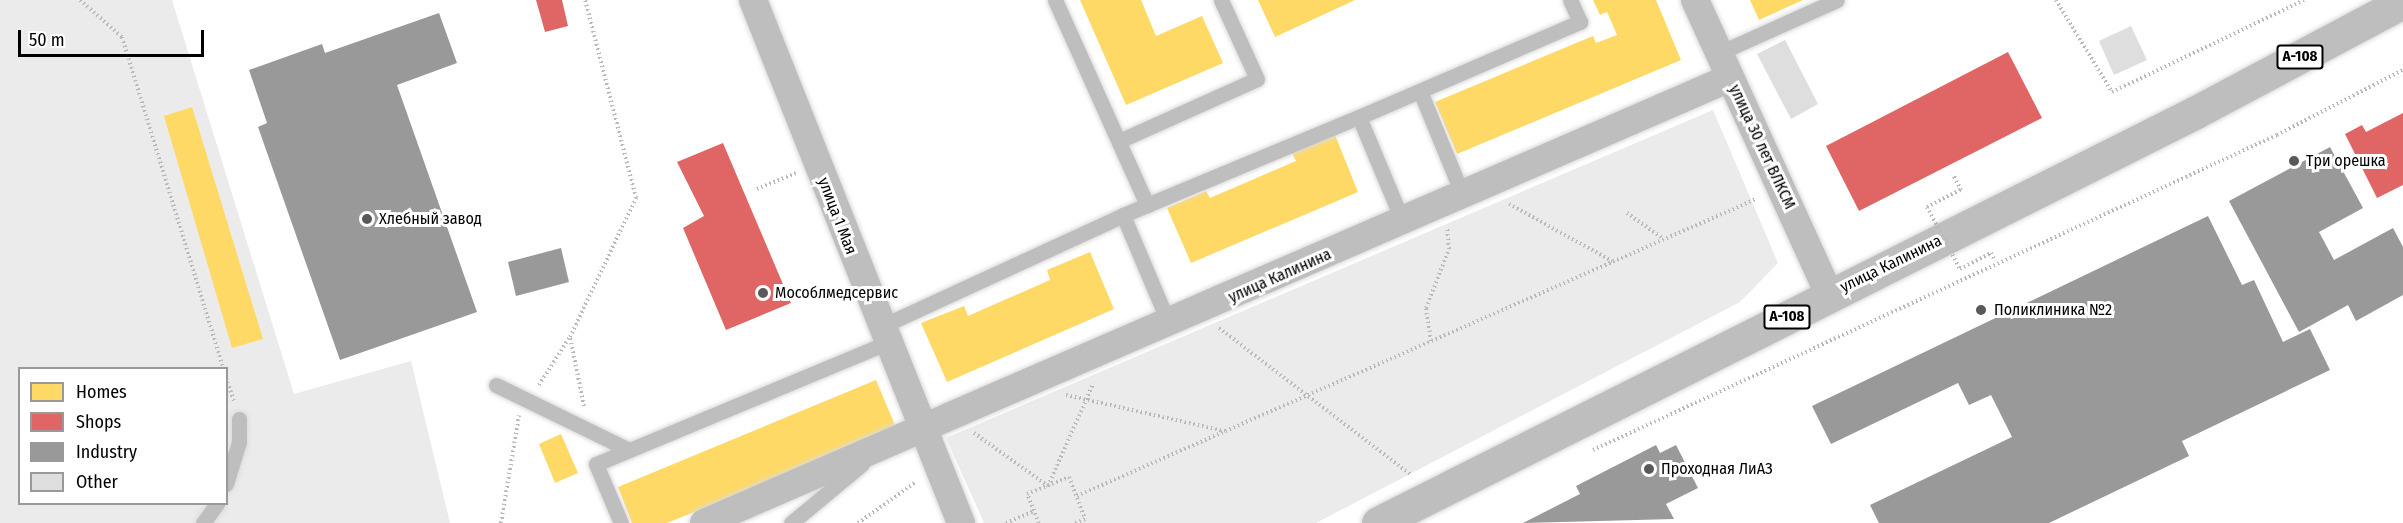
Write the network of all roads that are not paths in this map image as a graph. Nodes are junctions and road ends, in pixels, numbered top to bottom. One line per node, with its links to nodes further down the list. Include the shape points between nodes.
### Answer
1 (753, 0): 19 (street, улица 1 Мая)
2 (1055, 0): 12 (lane)
3 (1221, 0): 12 (lane, via 1257,79)
4 (1570, 0): 10 (lane, via 1580,22)
5 (1695, 0): 8 (street, улица 30 лет ВЛКСМ)
6 (1837, 0): 8 (lane)
7 (2403, 2): 17 (highway, улица Калинина / А-108, via 2196,112)
8 (1719, 53): 9 (street, улица 30 лет ВЛКСМ)
9 (1730, 78): 13 (street, улица Калинина); 17 (street, улица 30 лет ВЛКСМ)
10 (1420, 91): 11 (lane); 13 (lane)
11 (1359, 117): 14 (lane); 16 (lane)
12 (1119, 141): 14 (lane)
13 (1463, 196): 16 (street, улица Калинина)
14 (1147, 205): 15 (lane)
15 (1124, 215): 18 (lane); 19 (lane)
16 (1402, 222): 18 (street, улица Калинина)
17 (1829, 294): 32 (highway, улица Калинина / А-108)
18 (1169, 324): 22 (street, улица Калинина)
19 (883, 335): 22 (street, улица 1 Мая); 23 (lane)
20 (496, 385): 23 (lane)
21 (239, 419): 25 (lane, via 239,442)
22 (921, 432): 24 (street, улица Калинина); 31 (street)
23 (629, 450): 28 (lane, via 596,464)
24 (876, 453): 29 (street, улица Калинина); 30 (lane)
25 (228, 478)
26 (214, 512): 27 (lane)
27 (203, 523)
28 (621, 523)
29 (704, 523)
30 (791, 523)
31 (961, 523)
32 (1378, 523)

